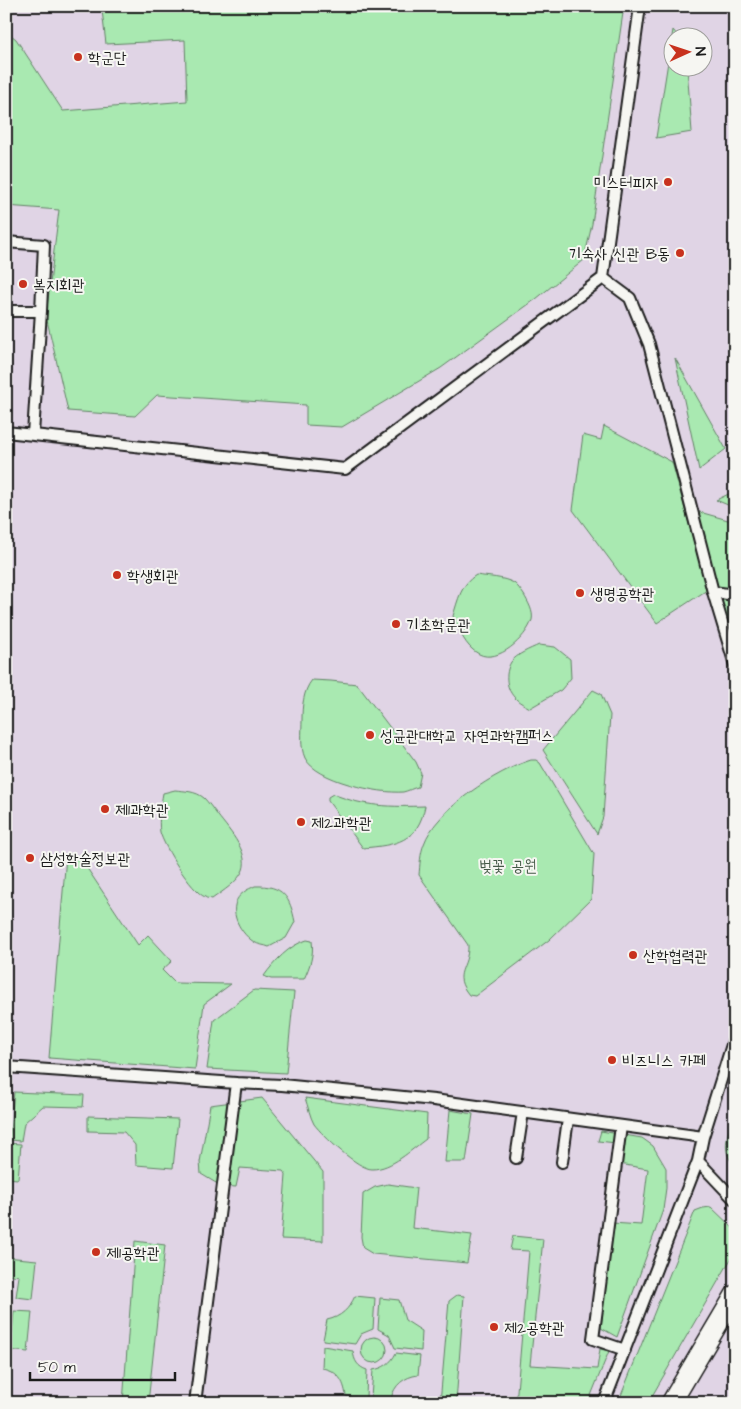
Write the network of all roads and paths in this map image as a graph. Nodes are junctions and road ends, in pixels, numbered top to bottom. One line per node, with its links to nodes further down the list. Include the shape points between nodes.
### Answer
1 (640, 6): 3 (lane)
2 (6, 242): 5 (lane, via 44,245)
3 (603, 278): 7 (lane, via 345,469); 8 (lane, via 630,298 649,344)
4 (6, 311): 5 (lane)
5 (42, 311): 7 (lane)
6 (6, 432): 7 (lane)
7 (33, 434)
8 (713, 592): 9 (lane); 10 (lane)
9 (735, 595)
10 (735, 665)
11 (735, 1035): 17 (lane)
12 (6, 1067): 13 (lane)
13 (236, 1083): 14 (lane, via 434,1100); 24 (lane)
14 (523, 1112): 15 (lane); 18 (lane)
15 (568, 1118): 16 (lane); 20 (lane)
16 (621, 1126): 17 (lane); 23 (lane, via 593,1339)
17 (703, 1137): 19 (lane)
18 (516, 1158)
19 (698, 1161): 21 (lane); 23 (lane)
20 (562, 1162)
21 (735, 1200)
22 (735, 1296): 26 (street)
23 (625, 1350): 25 (lane)
24 (195, 1403)
25 (604, 1403)
26 (671, 1403)

